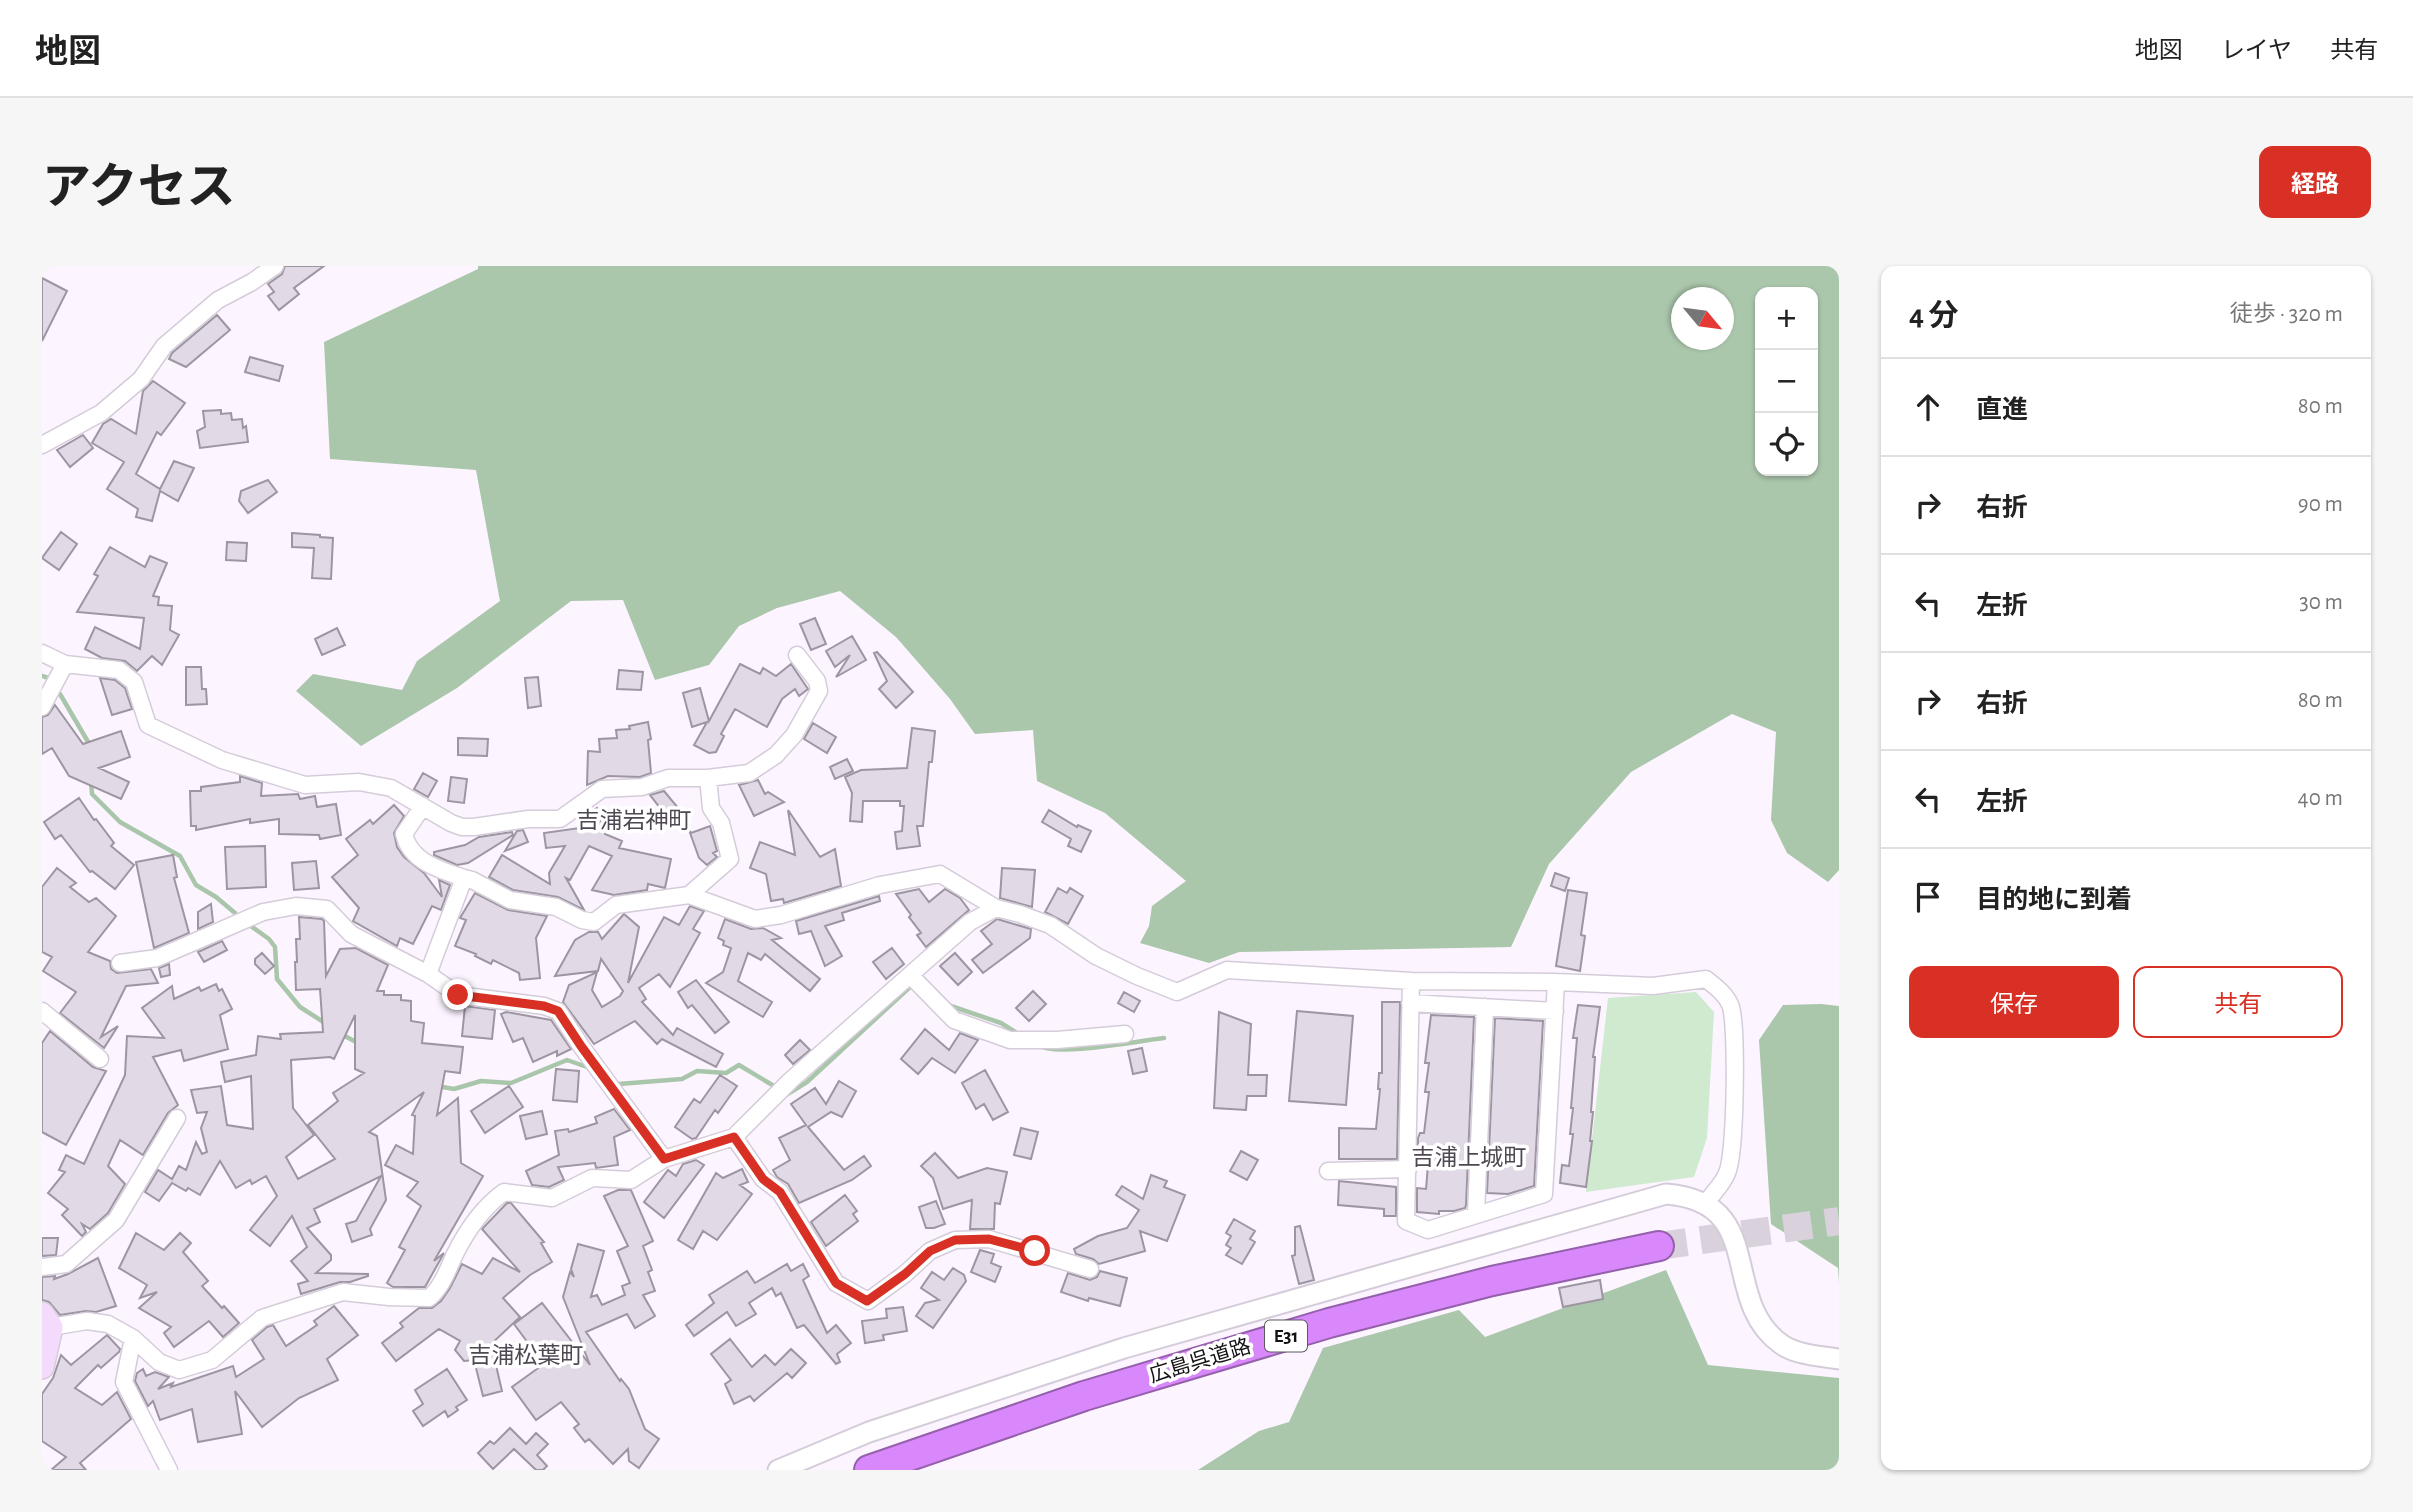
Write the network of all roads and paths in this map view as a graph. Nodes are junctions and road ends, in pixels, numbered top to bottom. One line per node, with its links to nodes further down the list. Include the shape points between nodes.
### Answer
1 (275, 266): 2 (street, via 218,300 164,346 141,379 101,413)
2 (42, 445)
3 (42, 653): 5 (street)
4 (797, 655): 7 (street, via 817,681 819,691 794,735 776,755 749,773)
5 (65, 664): 6 (street); 8 (street, via 119,670 134,682 148,726 222,760 305,785 359,782 391,788)
6 (42, 707)
7 (708, 778): 8 (street, via 668,778 642,787 602,789 559,819 462,827); 10 (street, via 711,808 721,823 730,859)
8 (423, 806): 9 (street, via 404,834 407,847 434,869)
9 (464, 878): 10 (street, via 510,900 555,907 594,922 616,905); 13 (street)
10 (690, 895): 11 (street, via 755,919 940,874)
11 (996, 908): 14 (street, via 970,922); 15 (street, via 1050,925 1096,956 1177,992 1227,970)
12 (120, 963): 13 (street, via 157,958 263,912 296,906 327,909 351,934)
13 (428, 974): 25 (street, via 458,995 558,1011)
14 (910, 975): 21 (street, via 954,1020 1010,1040); 24 (street, via 790,1080)
15 (1411, 981): 16 (street); 17 (street)
16 (1556, 982): 20 (street); 28 (street, via 1653,986 1706,979 1720,990 1730,1005 1735,1049 1732,1154 1727,1174)
17 (1410, 1003): 18 (street); 26 (street)
18 (1485, 1007): 20 (street); 29 (street)
19 (42, 1011): 22 (street)
20 (1555, 1011): 29 (street, via 1544,1194)
21 (1125, 1034)
22 (100, 1059)
23 (177, 1118): 31 (street, via 116,1220 66,1264)
24 (734, 1137): 25 (street); 32 (street, via 763,1179 780,1192 836,1283 867,1301 930,1251 955,1240 989,1239)
25 (664, 1159): 34 (street, via 631,1180 592,1178 552,1198 504,1192 487,1204 429,1298 343,1292 262,1318 212,1360 178,1370 159,1363)
26 (1408, 1169): 27 (street); 29 (street, via 1406,1221 1428,1230)
27 (1328, 1171)
28 (1705, 1204): 35 (street, via 1722,1216 1732,1232 1753,1312 1766,1331 1783,1346); 38 (street, via 1666,1194 1124,1348 869,1432)
29 (1476, 1213)
30 (1659, 1246): 39 (highway, 広島呉道路 / E31, via 1492,1281 1329,1323 1084,1396)
31 (42, 1267)
32 (1090, 1269)
33 (46, 1321): 34 (street, via 108,1324); 36 (main road)
34 (133, 1338): 37 (street, via 124,1382)
35 (1839, 1359)
36 (42, 1367)
37 (169, 1470)
38 (778, 1470)
39 (869, 1470)

